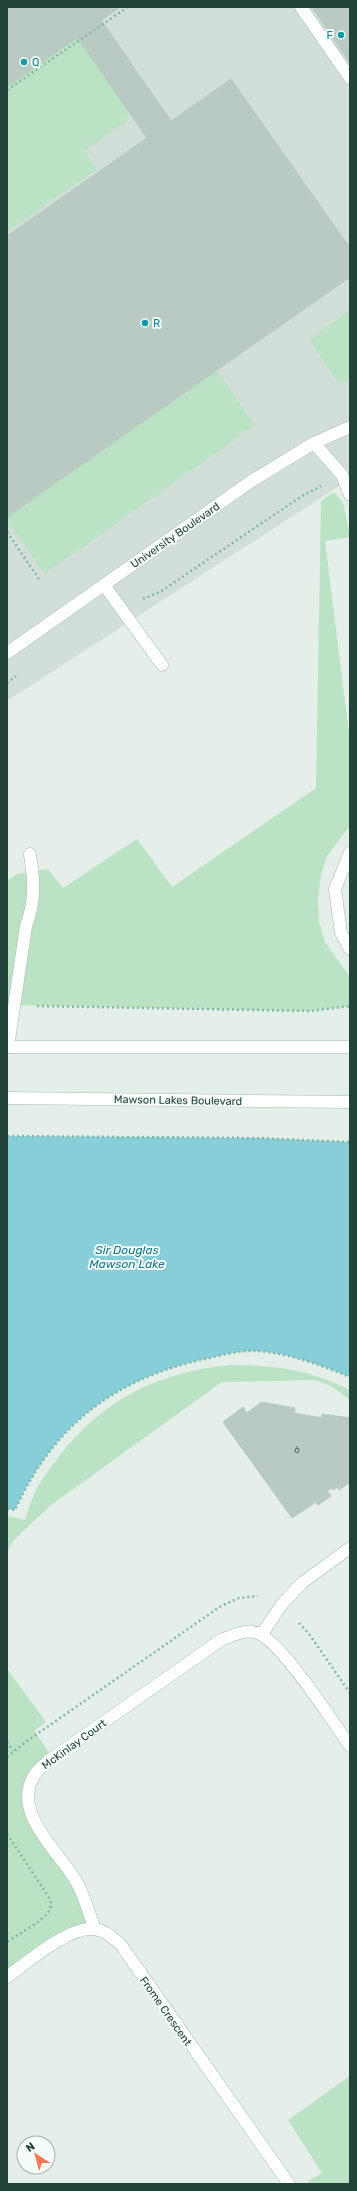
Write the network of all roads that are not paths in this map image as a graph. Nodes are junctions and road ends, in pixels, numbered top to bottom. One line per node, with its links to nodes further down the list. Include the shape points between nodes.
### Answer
1 (300, 7): 2 (street)
2 (350, 78)
3 (350, 427): 4 (street, University Boulevard)
4 (314, 443): 5 (street, via 342,475); 6 (street, University Boulevard, via 253,480)
5 (350, 495)
6 (104, 585): 7 (street, University Boulevard); 8 (street)
7 (7, 653)
8 (162, 665)
9 (350, 852): 11 (street, via 335,889 340,933)
10 (30, 854): 12 (street, via 34,887 33,908 26,926)
11 (350, 949)
12 (8, 1047): 13 (street)
13 (350, 1047)
14 (7, 1098): 15 (street, Mawson Lakes Boulevard)
15 (350, 1102)
16 (350, 1548): 17 (street, via 303,1582 282,1604)
17 (262, 1634): 18 (street, via 288,1660); 19 (street, McKinlay Court, via 241,1632 221,1640 48,1761 35,1774 29,1791 29,1807 34,1821 77,1882)
18 (350, 1746)
19 (95, 1929): 20 (street, via 81,1930 66,1936); 21 (street, Frome Crescent, via 108,1934 121,1945)
20 (7, 1977)
21 (289, 2184)

